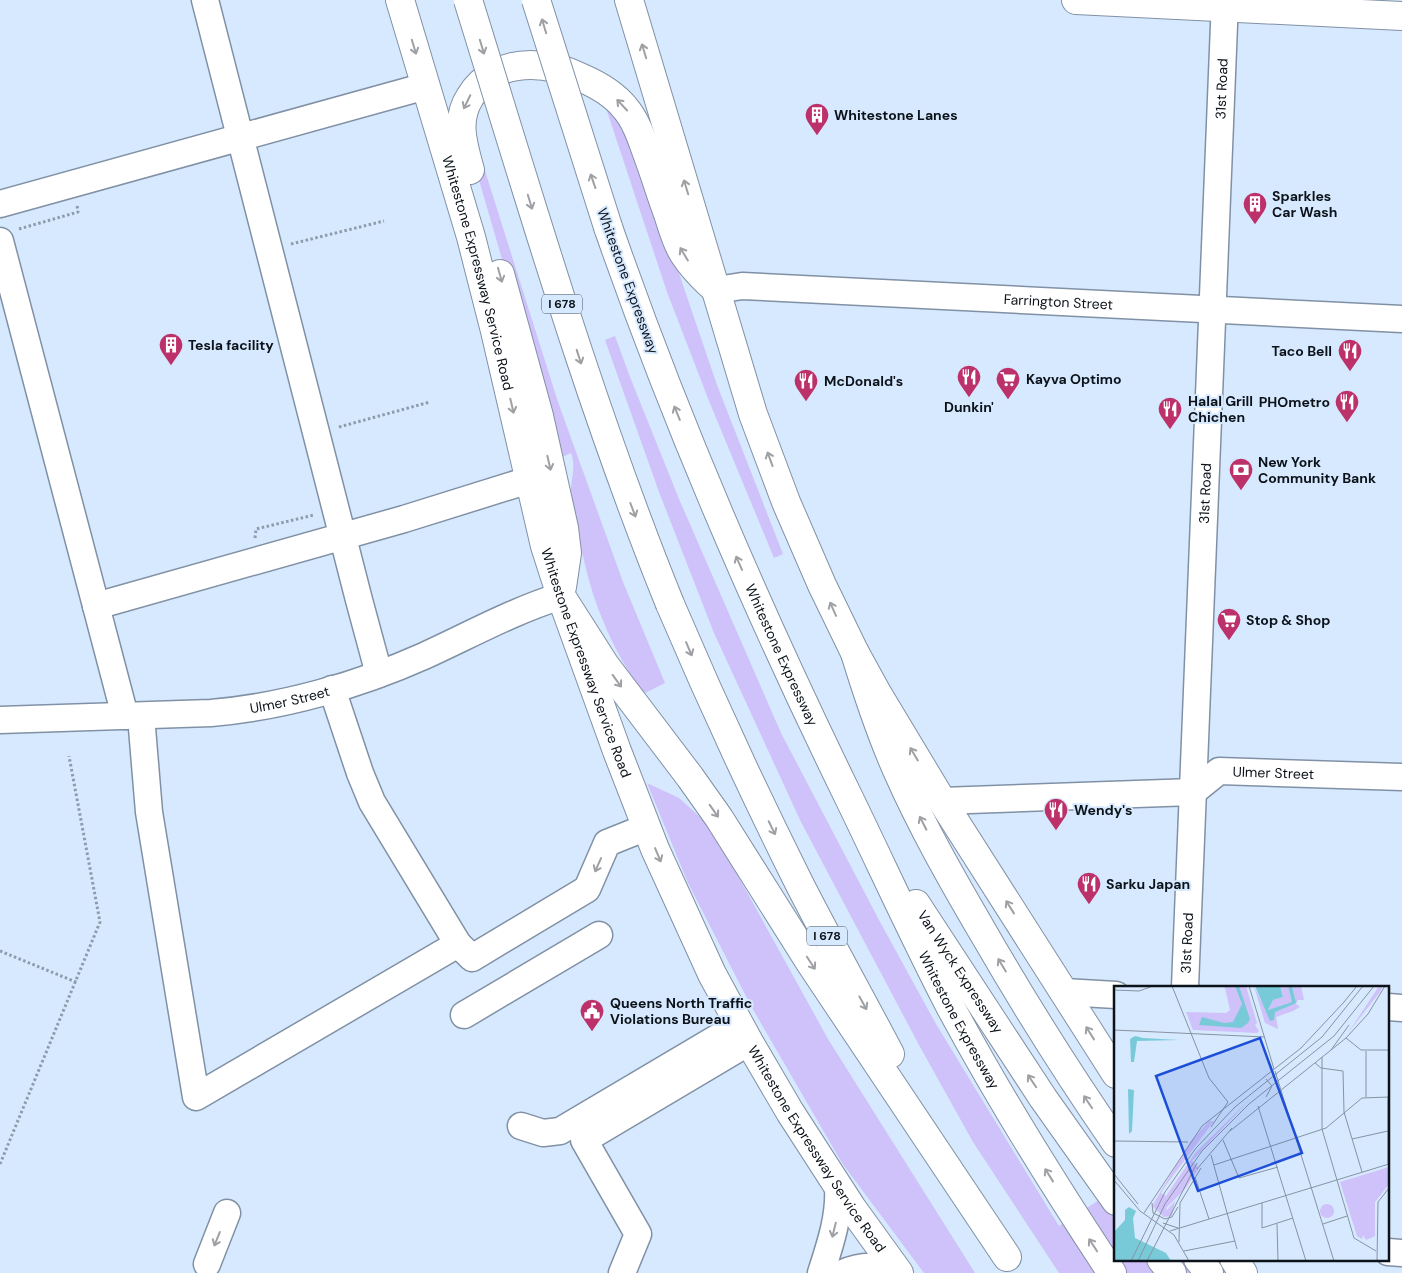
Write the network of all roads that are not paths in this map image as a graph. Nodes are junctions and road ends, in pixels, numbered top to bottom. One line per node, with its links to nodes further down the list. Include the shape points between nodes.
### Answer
1 (205, 0): 10 (street)
2 (400, 0): 9 (main road, Whitestone Expressway Service Road, one-way to 9)
3 (468, 0): 47 (main road, I 678, one-way to 47, bridge, via 578,354 670,604 725,730 800,885 924,1114)
4 (536, 0): 25 (main road, Whitestone Expressway, one-way to 4, bridge, via 765,621 663,378 608,227)
5 (629, 0): 13 (main road, one-way to 5)
6 (1076, 0): 7 (main road)
7 (1225, 4): 8 (main road); 14 (street, 31st Road)
8 (1402, 16)
9 (426, 86): 10 (street); 16 (main road, Whitestone Expressway Service Road, one-way to 16, via 472,237)
10 (240, 137): 11 (street); 17 (street)
11 (0, 204)
12 (6, 236): 19 (street)
13 (717, 290): 14 (street, Farrington Street, via 742,286); 18 (main road, one-way to 18, via 682,250 636,125 614,97 560,69 529,65 490,75 469,97 463,111 461,136 539,416 562,518 567,553); 20 (main road, one-way to 13, via 775,474 743,381)
14 (1212, 309): 15 (street, Farrington Street); 27 (street, 31st Road)
15 (1402, 319)
16 (529, 480): 17 (street); 18 (main road, Whitestone Expressway Service Road)
17 (343, 536): 19 (street); 21 (street)
18 (561, 596): 21 (street, Ulmer Street, via 521,610); 29 (main road, Whitestone Expressway Service Road); 47 (main road, one-way to 47, via 605,665 719,818 811,964)
19 (96, 606): 23 (street)
20 (855, 653): 28 (main road, one-way to 20); 39 (main road, one-way to 20, via 1011,979 939,854 890,755)
21 (380, 674): 22 (street, Ulmer Street)
22 (332, 689): 23 (street, Ulmer Street, via 227,712); 31 (street, via 372,802)
23 (133, 716): 24 (street, Ulmer Street); 31 (street, via 196,1097)
24 (0, 720)
25 (818, 734): 41 (main road, Van Wyck Expressway, one-way to 25, via 1028,1076 913,899); 52 (main road, Whitestone Expressway, one-way to 25, via 1008,1110 952,1009)
26 (1402, 777): 27 (street, Ulmer Street, via 1219,771)
27 (1193, 792): 28 (street); 32 (street, 31st Road)
28 (942, 800): 33 (main road, one-way to 28)
29 (647, 828): 31 (street, one-way to 31, via 607,843 587,889 472,958); 36 (main road, Whitestone Expressway Service Road, one-way to 36, via 689,926)
30 (599, 935): 35 (street)
31 (458, 944)
32 (1185, 986)
33 (1064, 992): 34 (street); 37 (main road, one-way to 33)
34 (1114, 995)
35 (464, 1016)
36 (744, 1034): 38 (street, via 560,1131 543,1134); 40 (main road, Whitestone Expressway Service Road); 48 (street, via 584,1140 638,1234)
37 (1114, 1071)
38 (521, 1126)
39 (1114, 1140)
40 (838, 1186): 49 (street, one-way to 49, via 837,1219); 51 (main road, Whitestone Expressway Service Road)
41 (1113, 1197)
42 (227, 1213): 46 (street, one-way to 46)
43 (1162, 1260): 53 (main road)
44 (1199, 1260): 54 (main road)
45 (1235, 1260): 55 (main road)
46 (207, 1264)
47 (1013, 1265)
48 (622, 1273)
49 (821, 1273)
50 (844, 1273): 51 (street, via 866,1266)
51 (899, 1273)
52 (1112, 1273)
53 (1172, 1273)
54 (1209, 1273)
55 (1244, 1273)

